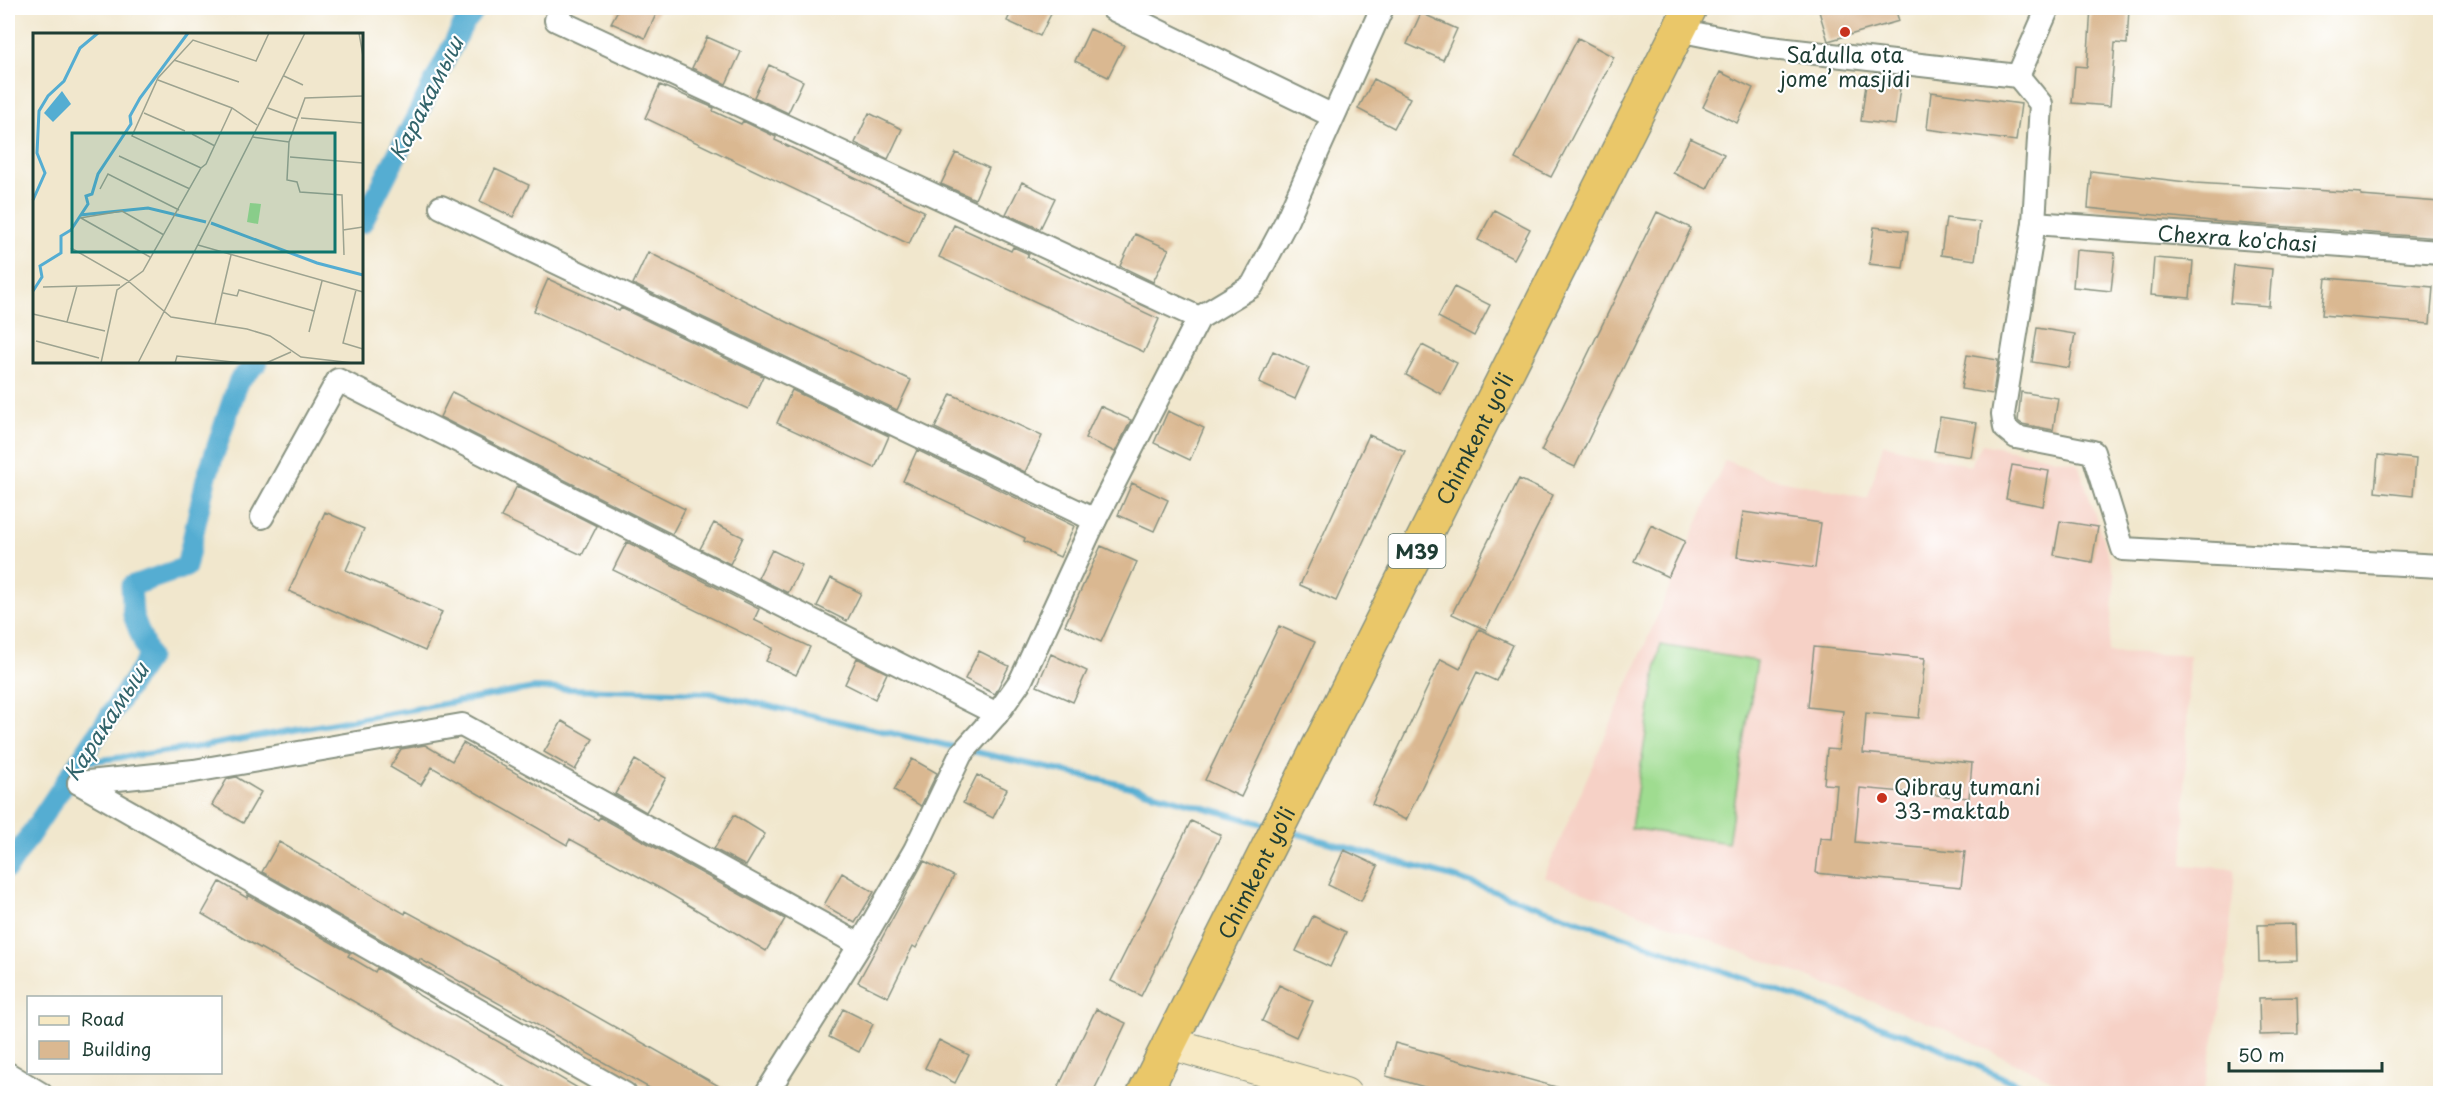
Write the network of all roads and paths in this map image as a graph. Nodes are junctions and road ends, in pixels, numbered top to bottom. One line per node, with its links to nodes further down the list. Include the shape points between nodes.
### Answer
1 (562, 8): 11 (street, via 555,20)
2 (1382, 8): 7 (street)
3 (2048, 8): 6 (street)
4 (1113, 9): 7 (street)
5 (1684, 19): 6 (street, via 1762,47); 17 (highway, Chimkent yo‘li / M39)
6 (2018, 76): 9 (street, via 2041,104)
7 (1333, 116): 11 (street, via 1286,222 1252,285)
8 (441, 207): 13 (street)
9 (2034, 223): 10 (street, Chexra ko'chasi); 14 (street, via 2003,414 2005,429 2016,437 2093,452 2123,549)
10 (2440, 252)
11 (1198, 318): 13 (street)
12 (262, 516): 15 (street, via 338,380)
13 (1095, 520): 15 (street, via 1021,680)
14 (2440, 566)
15 (997, 714): 16 (street, via 961,754 915,850)
16 (860, 945): 20 (street, via 462,725 194,771 79,783); 21 (street)
17 (1170, 1043): 22 (highway, Chimkent yo‘li / M39); 23 (main road)
18 (8, 1074): 19 (street)
19 (41, 1094)
20 (625, 1094)
21 (766, 1094)
22 (1144, 1094)
23 (1345, 1094)

